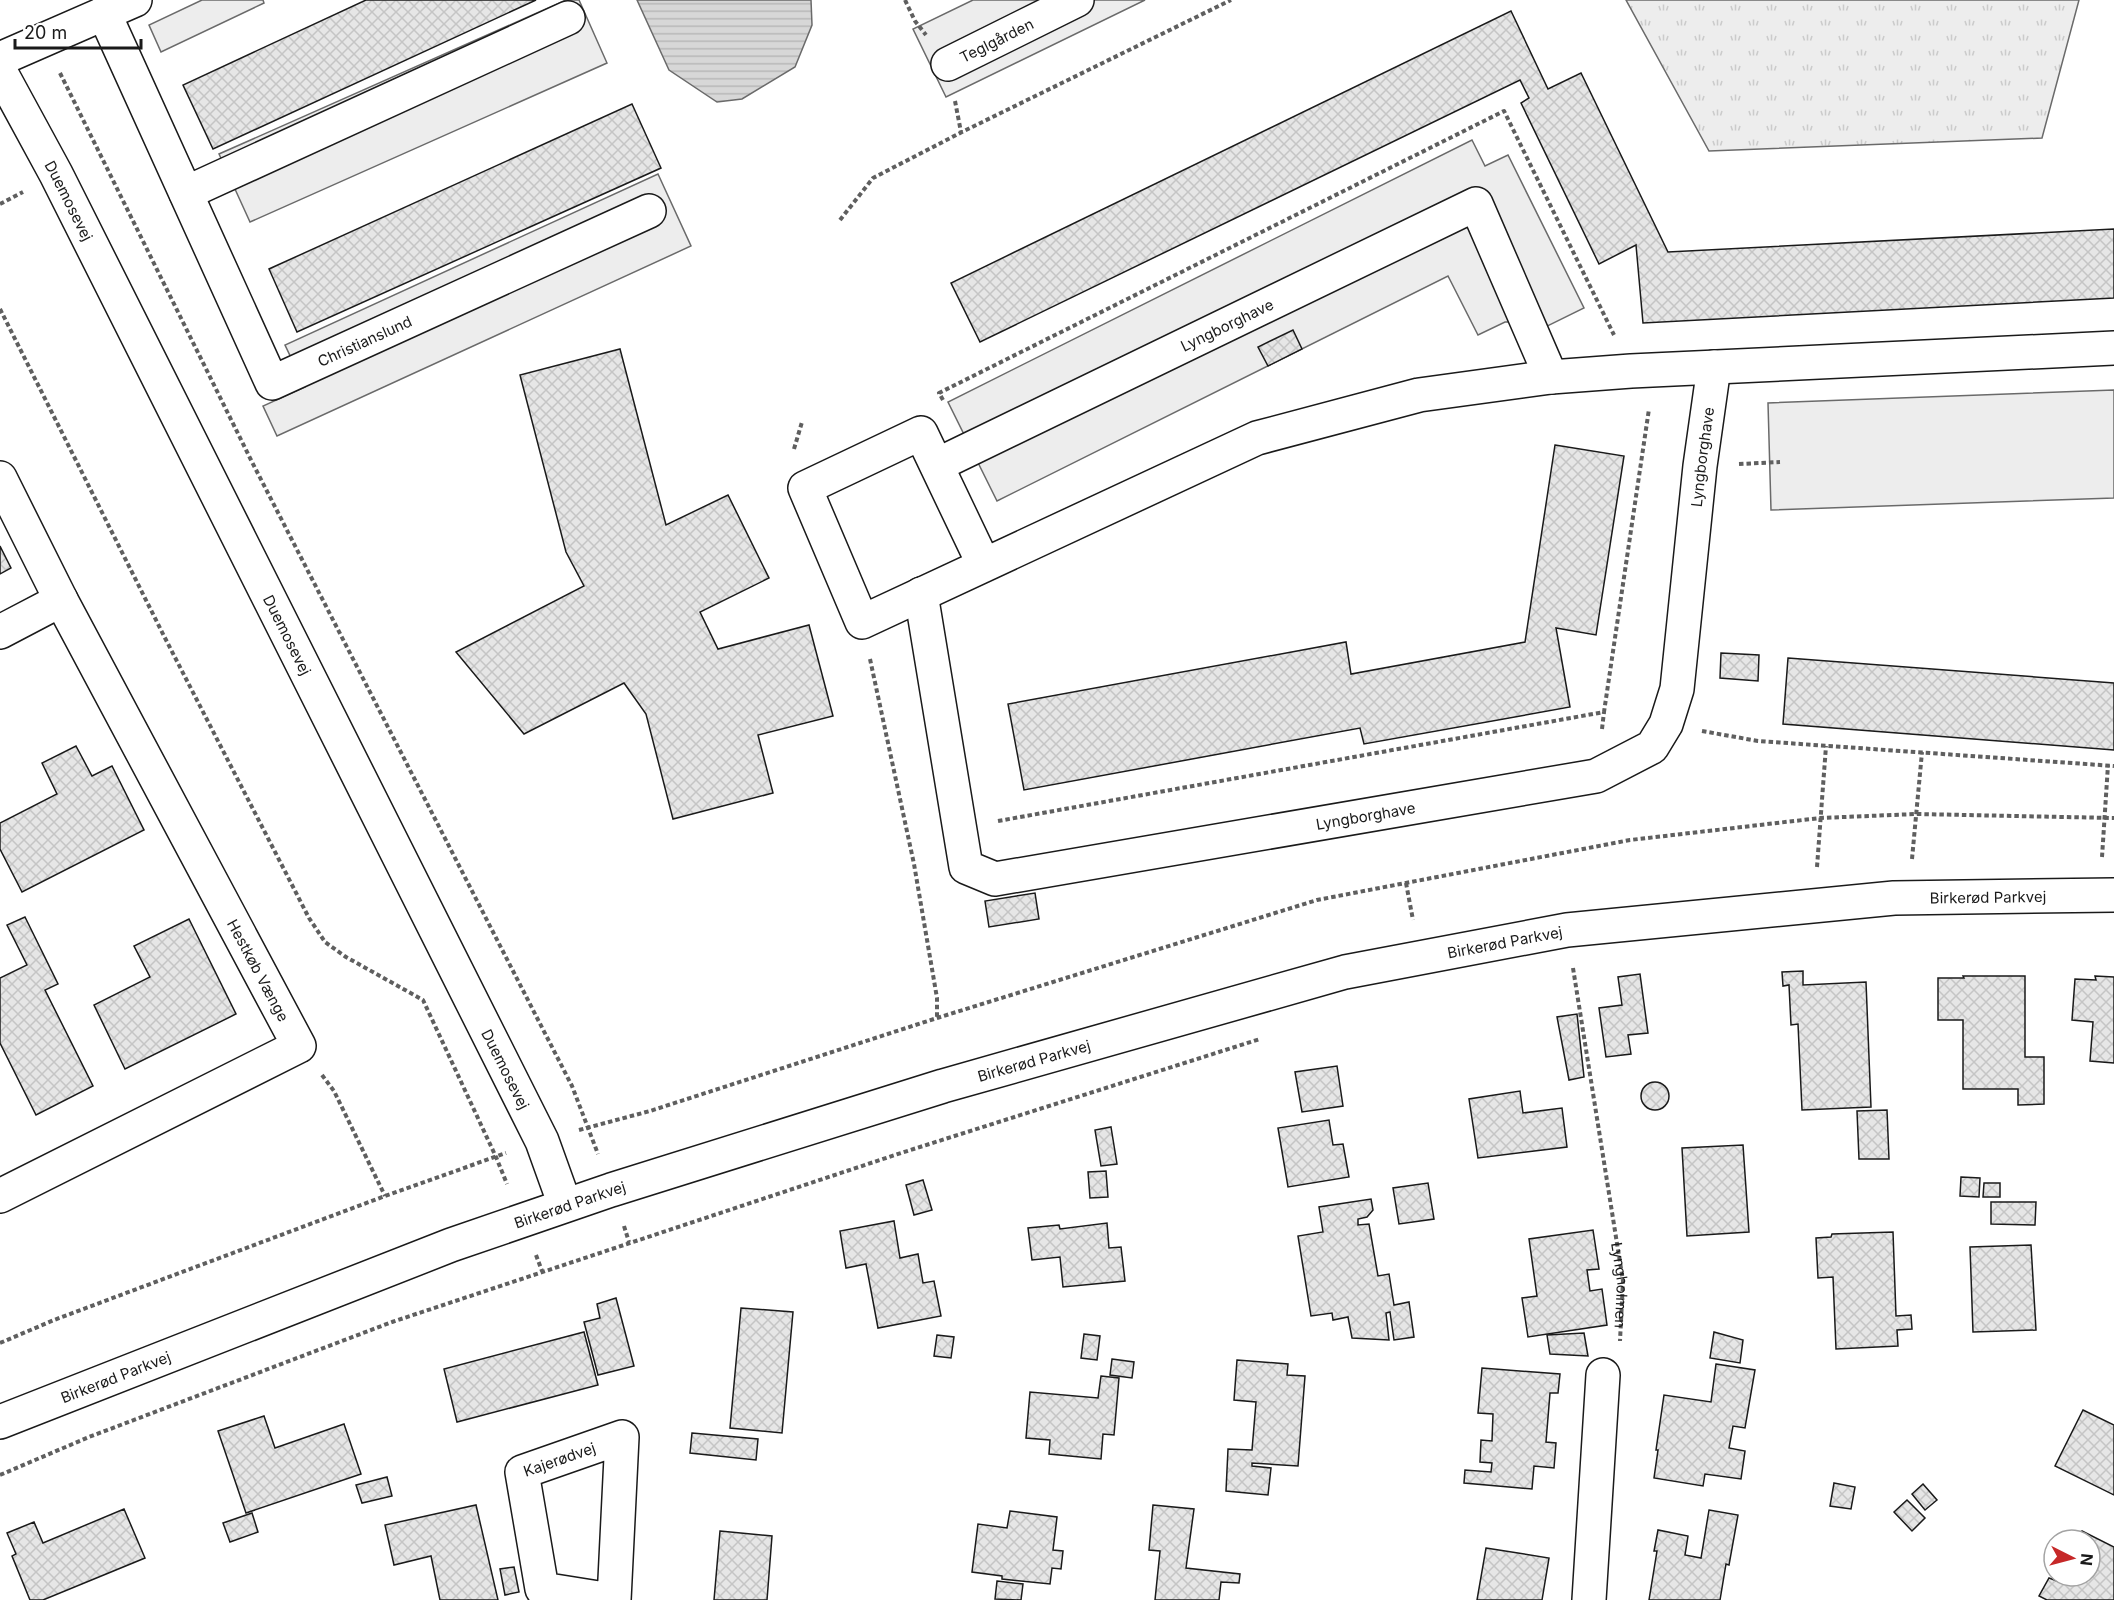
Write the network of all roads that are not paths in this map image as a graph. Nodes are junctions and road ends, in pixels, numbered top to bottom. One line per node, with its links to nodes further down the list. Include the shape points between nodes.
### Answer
1 (135, 0): 3 (street)
2 (1077, 0): 6 (street, Teglgården)
3 (104, 13): 5 (street); 8 (street, Christianslund)
4 (568, 18): 8 (street)
5 (0, 59)
6 (948, 64)
7 (0, 71): 21 (street, Duemosevej, via 56,174 542,1141)
8 (186, 193): 9 (street, Christianslund, via 272,383)
9 (649, 211)
10 (2114, 348): 11 (street)
11 (1713, 367): 12 (street); 16 (street, Lyngborghave, via 1677,688 1666,724 1652,747 1596,776 995,879 966,867)
12 (1551, 377): 13 (street, Lyngborghave, via 1476,204); 15 (street, via 1419,394 1257,438)
13 (937, 465): 15 (street); 16 (street, via 921,433 805,488 862,622)
14 (0, 478): 17 (street, Hestkøb Vænge)
15 (984, 565): 16 (street)
16 (921, 594)
17 (62, 600): 18 (street); 20 (street, Hestkøb Vænge, via 299,1046)
18 (0, 632)
19 (2106, 895): 21 (street, Birkerød Parkvej, via 1909,898 1567,930 1345,972 943,1086)
20 (0, 1196)
21 (565, 1205): 23 (street, Birkerød Parkvej, via 451,1245)
22 (1603, 1375): 25 (street)
23 (0, 1422)
24 (613, 1600): 24 (street, Kajerødvej, via 542,1589 522,1472 621,1437)
25 (1589, 1600)

